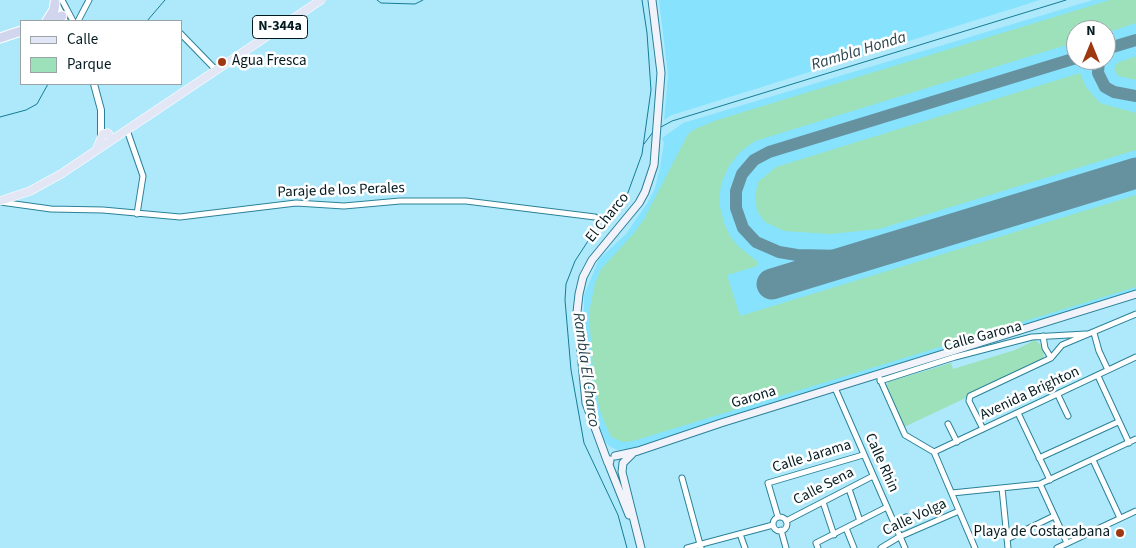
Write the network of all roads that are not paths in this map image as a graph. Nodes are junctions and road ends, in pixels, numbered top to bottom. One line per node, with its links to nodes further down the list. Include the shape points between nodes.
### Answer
1 (89, 0): 8 (street)
2 (321, 0): 12 (main road, N-344a)
3 (652, 0): 40 (main road, El Charco, via 661,73 654,165 639,203 592,260 583,276 579,294 577,312 584,395)
4 (57, 1): 5 (street); 6 (highway); 7 (street)
5 (64, 18)
6 (48, 20)
7 (71, 20)
8 (79, 20)
9 (20, 31): 11 (highway)
10 (182, 35): 12 (street)
11 (0, 38)
12 (216, 70): 14 (main road, N-344a)
13 (94, 85): 15 (street)
14 (127, 130): 15 (main road, N-344a); 17 (street, via 143,176)
15 (105, 138): 16 (main road, via 94,152 42,185)
16 (0, 201): 17 (street, Paraje de los Perales, via 52,210)
17 (137, 214): 18 (street, Paraje de los Perales, via 189,217 296,203 344,206 400,201 466,201)
18 (595, 217)
19 (1136, 294): 29 (main road, Garona)
20 (1136, 314): 21 (street)
21 (1094, 332): 22 (street, Calle Garona); 24 (street); 27 (street)
22 (1059, 335): 23 (street, Calle Garona); 24 (street)
23 (1043, 336): 26 (street); 29 (street, Calle Garona)
24 (1062, 345): 26 (street)
25 (1136, 357): 27 (street, Avenida Brighton)
26 (1051, 358): 36 (street, via 969,398)
27 (1108, 370): 28 (street, Avenida Brighton)
28 (1098, 376): 31 (street, Avenida Brighton); 34 (street)
29 (880, 377): 30 (main road, Garona); 42 (street, via 905,435)
30 (835, 388): 41 (main road, Garona); 43 (street, Calle Rhin)
31 (1058, 395): 32 (street, Avenida Brighton); 33 (street)
32 (1018, 413): 36 (street, Avenida Brighton); 45 (street)
33 (1068, 416)
34 (1118, 422): 39 (street); 45 (street)
35 (948, 424): 38 (street)
36 (983, 430): 38 (street, Avenida Brighton)
37 (1136, 440): 39 (street)
38 (957, 442): 42 (street, Avenida Brighton)
39 (1129, 443): 46 (street)
40 (602, 449): 44 (main road); 48 (main road, El Charco)
41 (638, 451): 44 (main road, Garona); 47 (main road)
42 (934, 452): 55 (street)
43 (864, 455): 49 (street, Calle Rhin); 61 (street, Calle Jarama, via 768,483)
44 (614, 456): 47 (main road, via 621,458); 48 (main road)
45 (1039, 458): 51 (street)
46 (1093, 460): 51 (street); 63 (street)
47 (623, 465): 48 (main road, via 618,470); 70 (main road, El Charco, via 624,483)
48 (609, 466): 70 (main road, El Charco)
49 (873, 476): 54 (street, Calle Sena); 57 (street, Calle Rhin)
50 (682, 478): 76 (street)
51 (1050, 480): 52 (street)
52 (1040, 484): 53 (street); 60 (street)
53 (1002, 488): 55 (street); 74 (street)
54 (848, 489): 56 (street, Calle Sena); 65 (street)
55 (952, 493): 58 (street)
56 (823, 502): 64 (street, Calle Sena); 72 (street)
57 (886, 507): 65 (street); 66 (street, Calle Rhin)
58 (959, 511): 73 (street, Calle Volga); 85 (street)
59 (1136, 511): 63 (street)
60 (1054, 516): 74 (street); 75 (street)
61 (778, 517): 64 (street); 67 (street)
62 (906, 517): 66 (street)
63 (1120, 518): 75 (street)
64 (786, 521): 69 (street)
65 (860, 521): 68 (street)
66 (894, 523): 73 (street, Calle Rhin)
67 (773, 525): 69 (street); 71 (street)
68 (846, 528): 72 (street); 82 (street)
69 (781, 530): 81 (street)
70 (637, 533): 78 (main road, El Charco)
71 (740, 534): 76 (street); 80 (street)
72 (834, 535): 77 (street)
73 (900, 537): 83 (street, Calle Volga); 84 (street, Calle Rhin)
74 (1007, 539): 86 (street)
75 (1067, 543): 87 (street)
76 (701, 546): 79 (street)
77 (817, 546)
78 (640, 548)
79 (687, 548)
80 (745, 548)
81 (786, 548)
82 (854, 548)
83 (881, 548)
84 (905, 548)
85 (975, 548)
86 (1008, 548)
87 (1057, 548)

